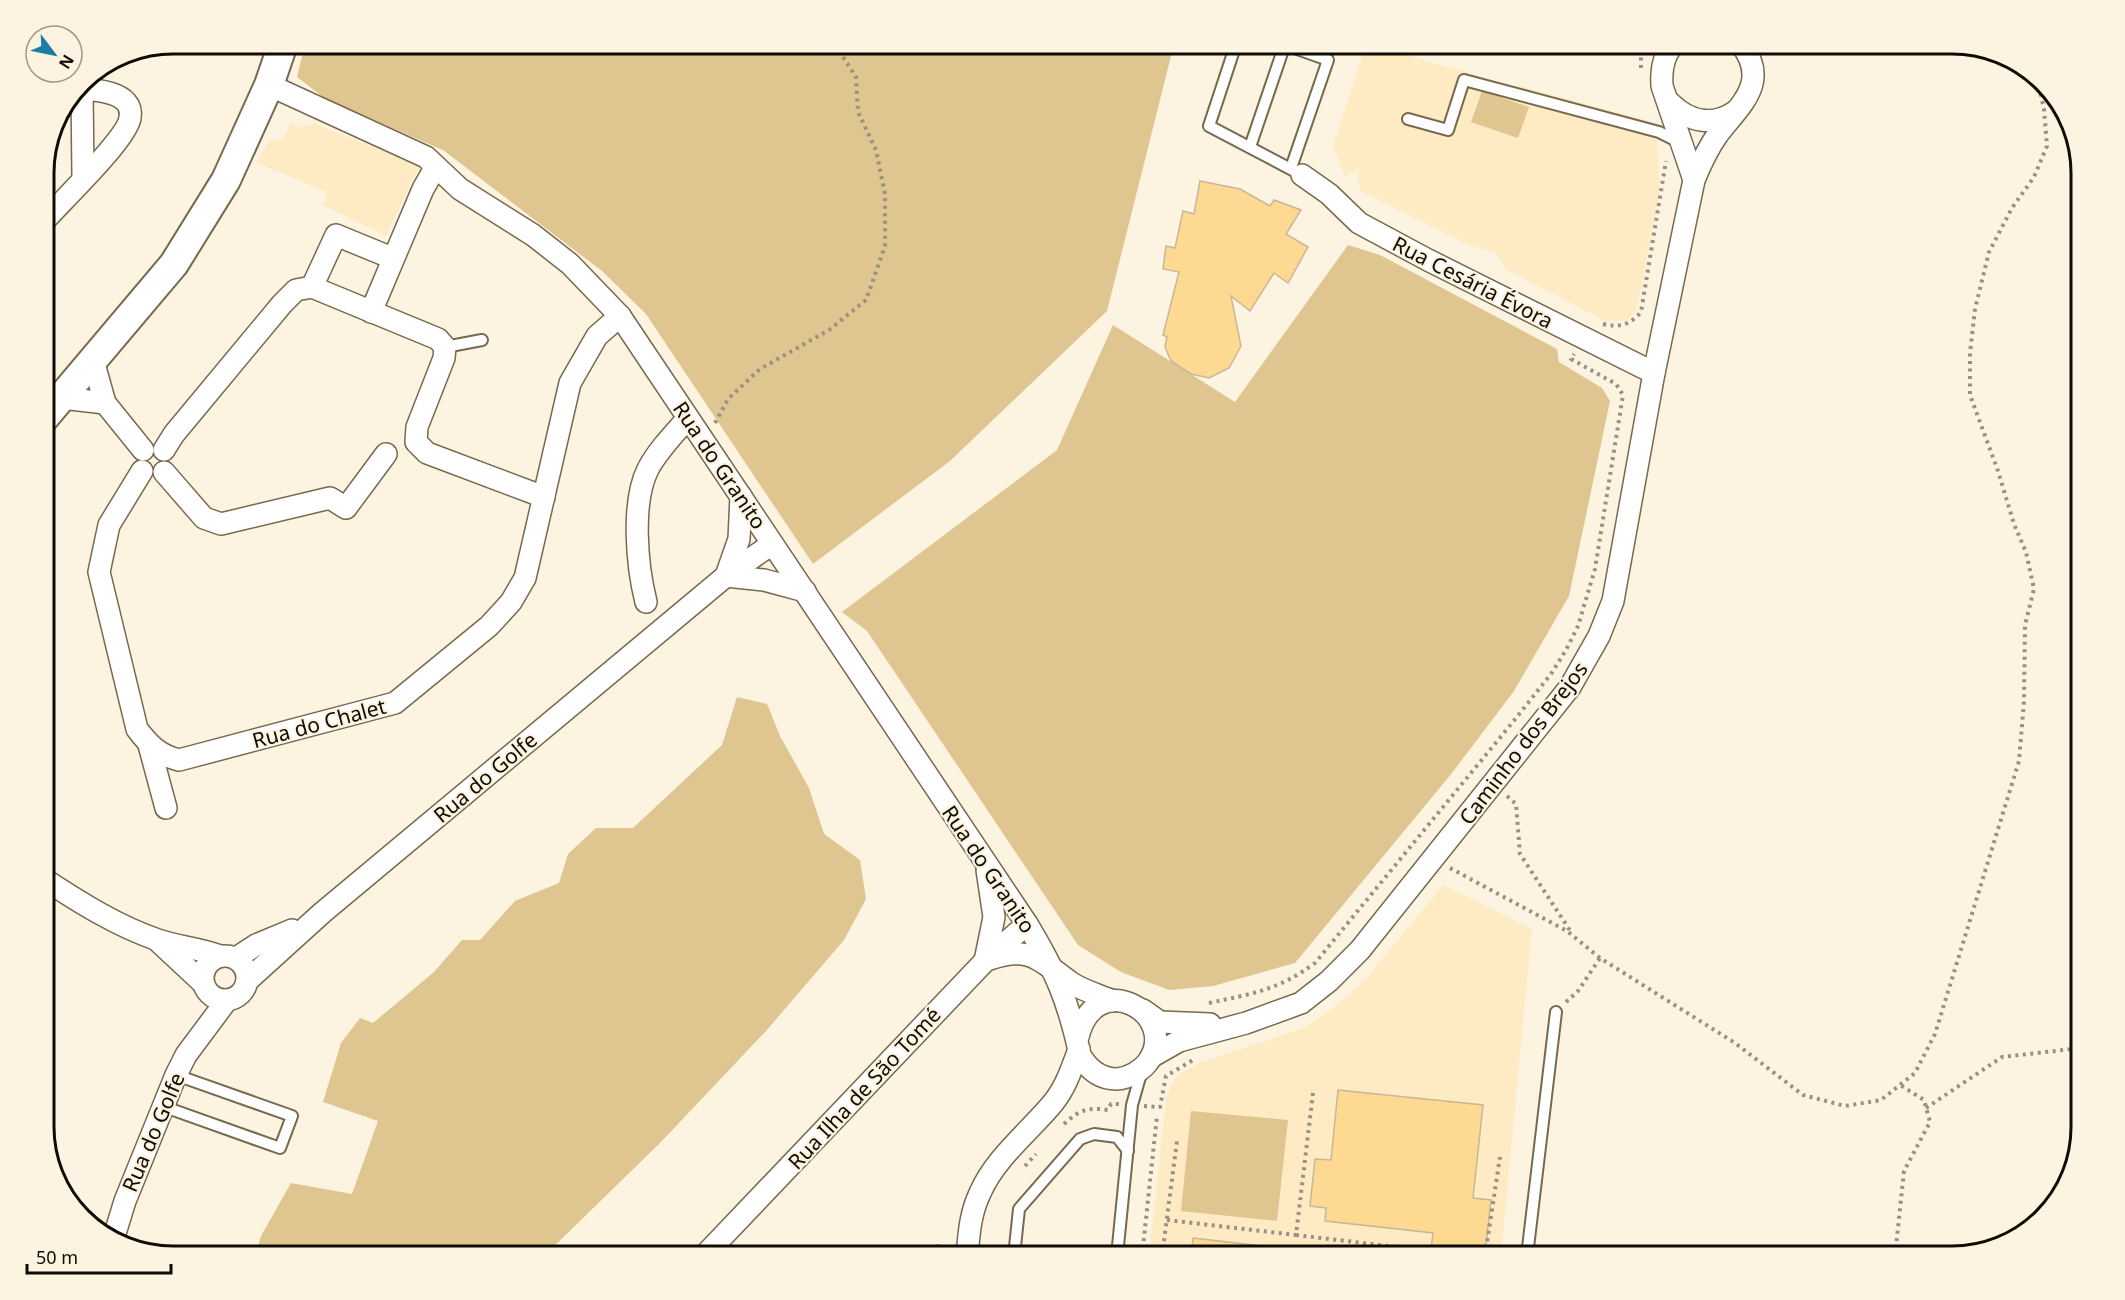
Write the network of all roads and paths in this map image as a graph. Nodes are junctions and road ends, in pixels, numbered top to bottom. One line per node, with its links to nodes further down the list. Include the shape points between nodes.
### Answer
1 (280, 54): 10 (main road)
2 (841, 54): 38 (path, via 856,77 858,112 876,150 885,194 885,246 866,300 829,330 760,369 728,399)
3 (1233, 54): 19 (lane, via 1209,126)
4 (1281, 54): 19 (lane)
5 (1312, 54): 21 (lane, via 1328,60)
6 (1642, 54): 9 (path)
7 (1667, 54): 14 (street, via 1661,75)
8 (1747, 54): 15 (street, Caminho dos Brejos, via 1753,80)
9 (1641, 74)
10 (269, 85): 20 (street, Rua do Granito, via 426,157); 32 (main road, via 226,180 174,264)
11 (87, 91): 22 (street, via 119,96 129,106 131,117 122,136)
12 (2041, 95): 76 (path, via 2047,146 2034,177 1989,252 1975,309 1971,353 1970,395 2026,552 2034,589 2025,625 2019,760 1935,1034 1915,1073)
13 (79, 100): 22 (street)
14 (1670, 102): 15 (street, via 1691,119 1726,118); 18 (street)
15 (1739, 109): 23 (street, Caminho dos Brejos, via 1704,155)
16 (1408, 118): 17 (lane, via 1448,130 1464,80)
17 (1659, 132): 18 (lane); 29 (path, via 1665,177 1641,312 1625,325 1614,327 1590,319)
18 (1684, 145): 23 (street)
19 (1250, 147): 21 (lane)
20 (435, 168): 25 (street); 28 (street, Rua do Granito, via 570,264)
21 (1296, 171): 29 (street, Rua Cesária Évora, via 1329,194 1359,223)
22 (83, 177): 24 (street)
23 (1694, 180): 33 (street, Caminho dos Brejos)
24 (54, 210)
25 (392, 258): 26 (street, via 336,235); 27 (street)
26 (304, 289): 27 (street); 40 (street)
27 (371, 312): 31 (street, via 438,339)
28 (620, 316): 37 (street, Rua do Granito); 45 (street, Rua do Chalet, via 597,336 570,383)
29 (1581, 337): 33 (street, Rua Cesária Évora); 67 (path, via 1571,359 1616,384 1623,395 1593,577 1566,650 1519,715 1315,963 1280,986)
30 (482, 340): 31 (lane)
31 (445, 347): 45 (street, via 417,427 416,442 434,455)
32 (93, 360): 34 (street); 35 (main road)
33 (1654, 373): 51 (street, Caminho dos Brejos, via 1613,601 1599,636 1570,687)
34 (105, 403): 36 (street); 39 (street)
35 (54, 407)
36 (54, 408)
37 (688, 418): 38 (street, Rua do Granito); 49 (street, via 657,454 642,490 637,554)
38 (704, 442): 44 (street, Rua do Granito)
39 (143, 450): 40 (street, via 154,446); 42 (street, via 138,460)
40 (164, 450): 43 (street, via 168,461)
41 (386, 454): 43 (street, via 346,508 330,498 221,525 204,518)
42 (142, 471): 43 (street, via 153,476); 50 (street, via 109,525 99,572 137,729)
43 (164, 472)
44 (741, 496): 46 (street, Rua do Granito); 47 (street, via 739,539)
45 (544, 497): 50 (street, Rua do Chalet, via 525,578 511,602 489,626 395,703 179,760 164,756)
46 (772, 543): 47 (street, Rua do Golfe); 48 (street, Rua do Granito)
47 (726, 576): 48 (street, via 764,580); 56 (street, Rua do Golfe)
48 (805, 591): 54 (street, Rua do Granito)
49 (646, 602)
50 (149, 745): 52 (street)
51 (1493, 784): 53 (street, Caminho dos Brejos); 58 (path, via 1516,804 1520,854)
52 (166, 808)
53 (1434, 859): 58 (path); 70 (street, Caminho dos Brejos, via 1360,950 1329,981 1301,1003)
54 (986, 863): 57 (street, Rua do Granito); 62 (street, via 994,917)
55 (54, 886): 59 (street, via 91,910)
56 (321, 913): 60 (street); 64 (street, Rua do Golfe)
57 (1027, 924): 62 (street, Rua Ilha de São Tomé); 63 (street, Rua do Granito)
58 (1573, 935): 61 (path)
59 (157, 940): 60 (street); 65 (street)
60 (228, 957): 64 (street, via 245,968); 65 (street, via 208,963)
61 (1600, 958): 69 (path, via 1578,991); 76 (path, via 1735,1043 1803,1095 1845,1106 1881,1100)
62 (985, 961): 63 (street, via 1011,951); 88 (street, Rua Ilha de São Tomé)
63 (1054, 968): 66 (street, Rua do Granito, via 1072,983); 71 (street, Rua do Granito)
64 (247, 981): 65 (street, Rua do Golfe, via 240,994)
65 (213, 992): 74 (street, Rua do Golfe)
66 (1113, 1001): 68 (street); 71 (street, via 1089,1012 1081,1023)
67 (1200, 1005)
68 (1141, 1009): 70 (street, Caminho dos Brejos, via 1160,1022); 73 (street, via 1153,1027 1155,1045)
69 (1556, 1012): 96 (lane)
70 (1246, 1023): 73 (street, Caminho dos Brejos, via 1179,1041)
71 (1078, 1045): 75 (street, via 1084,1062); 78 (street, via 1070,1075)
72 (2071, 1049): 80 (path, via 2001,1057)
73 (1147, 1062): 75 (street, via 1132,1075); 83 (lane, via 1132,1105)
74 (176, 1075): 79 (street, Rua do Golfe); 79 (lane, via 292,1116 280,1148)
75 (1104, 1077): 78 (street, via 1083,1083)
76 (1899, 1085): 80 (path, via 1924,1100)
77 (1313, 1093): 87 (path)
78 (1055, 1101): 89 (street, via 992,1172 970,1217)
79 (162, 1106): 86 (street, Rua do Golfe)
80 (1926, 1108): 97 (path, via 1930,1122 1904,1171)
81 (1157, 1116): 92 (path)
82 (1177, 1141): 85 (path)
83 (1128, 1151): 90 (lane, via 1117,1137 1094,1134 1080,1139 1019,1209); 91 (lane)
84 (1500, 1157): 95 (path)
85 (1167, 1220): 87 (path); 93 (path)
86 (116, 1231)
87 (1296, 1235): 94 (path)
88 (714, 1246)
89 (968, 1246)
90 (1015, 1246)
91 (1118, 1246)
92 (1143, 1246)
93 (1163, 1246)
94 (1395, 1246)
95 (1487, 1246)
96 (1528, 1246)
97 (1896, 1246)

